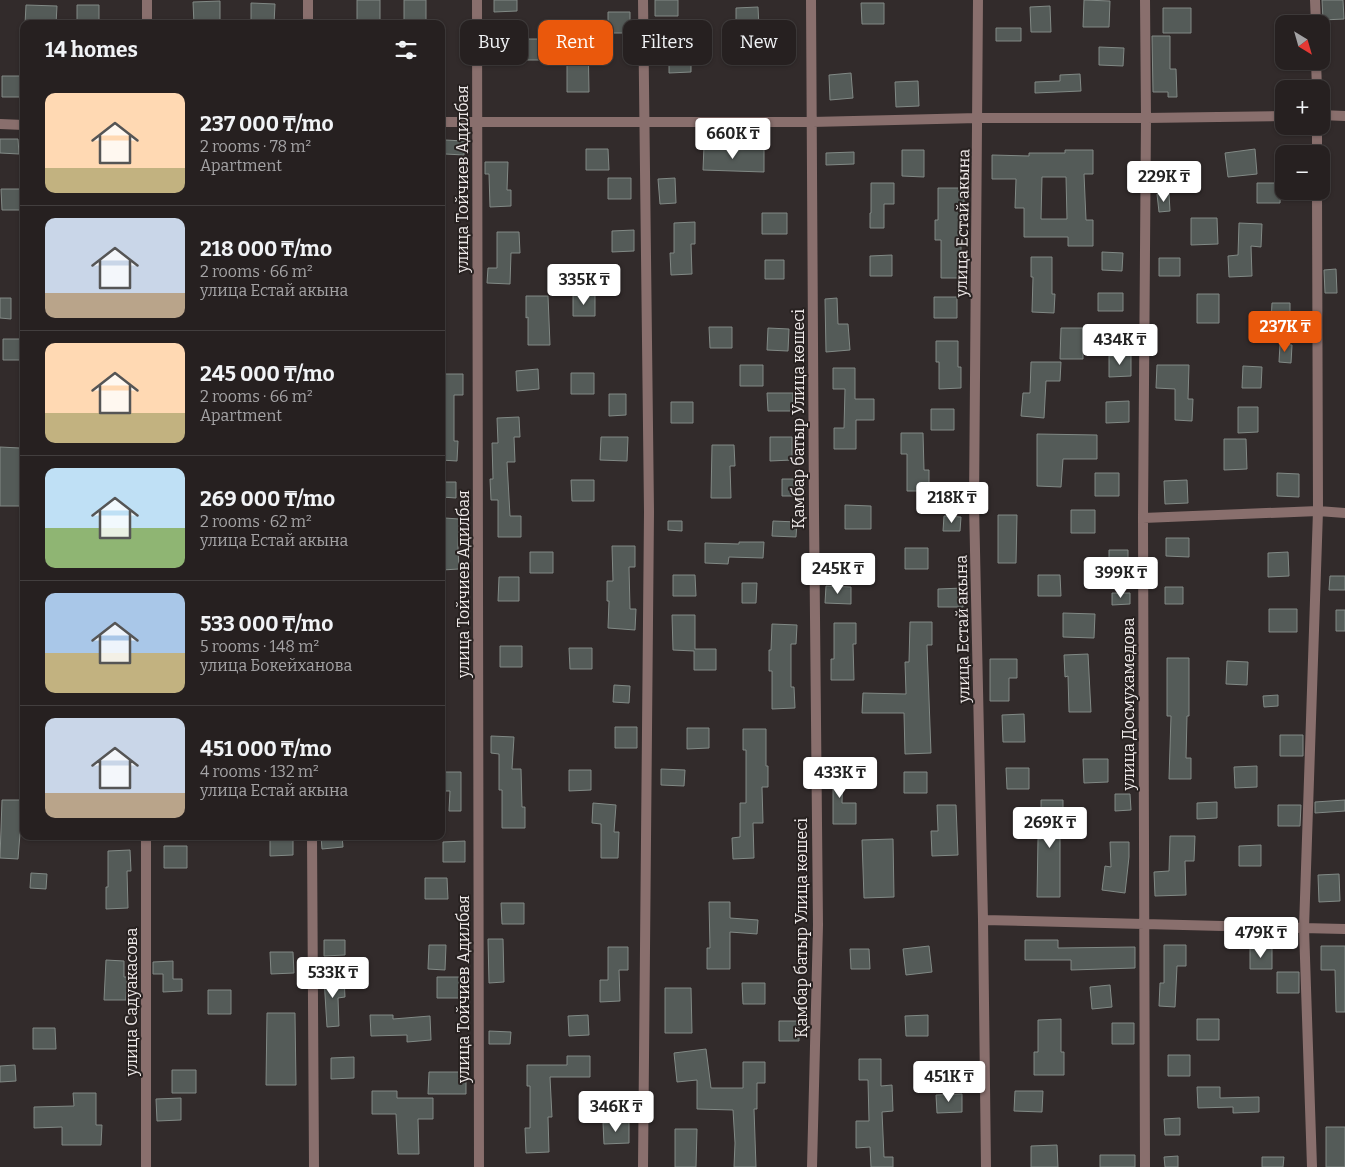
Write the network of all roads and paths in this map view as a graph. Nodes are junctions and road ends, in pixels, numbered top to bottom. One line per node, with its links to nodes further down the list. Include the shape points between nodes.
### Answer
1 (147, 0): 10 (street)
2 (308, 0): 11 (street)
3 (476, 0): 18 (street, улица Тойчиев Адилбая)
4 (643, 0): 19 (street)
5 (811, 0): 20 (street, Қамбар батыр Улица көшесі)
6 (978, 0): 15 (street, улица Естай акына)
7 (1145, 0): 16 (street, улица Досмухамедова)
8 (1315, 0): 9 (street)
9 (1316, 15)
10 (147, 20)
11 (308, 20)
12 (1330, 115): 14 (street)
13 (1275, 116): 16 (street)
14 (1345, 116)
15 (978, 118): 16 (street); 20 (street); 29 (street, улица Естай акына, via 974,504)
16 (1146, 118): 26 (street, улица Досмухамедова)
17 (445, 122): 18 (street)
18 (477, 122): 19 (street); 35 (street, улица Тойчиев Адилбая)
19 (644, 122): 20 (street); 36 (street, via 649,512)
20 (812, 122): 37 (street, Қамбар батыр Улица көшесі, via 818,925)
21 (0, 124): 22 (street)
22 (20, 125)
23 (1317, 200): 24 (street)
24 (1318, 512): 25 (street); 26 (street); 31 (street)
25 (1345, 513)
26 (1143, 518): 30 (street, улица Досмухамедова)
27 (146, 840): 33 (street, улица Садуакасова)
28 (312, 840): 34 (street)
29 (983, 920): 30 (street); 38 (street, улица Естай акына)
30 (1144, 923): 31 (street); 39 (street, улица Досмухамедова)
31 (1304, 928): 32 (street); 40 (street)
32 (1345, 929)
33 (146, 1167)
34 (314, 1167)
35 (478, 1167)
36 (643, 1167)
37 (812, 1167)
38 (986, 1167)
39 (1145, 1167)
40 (1312, 1167)

